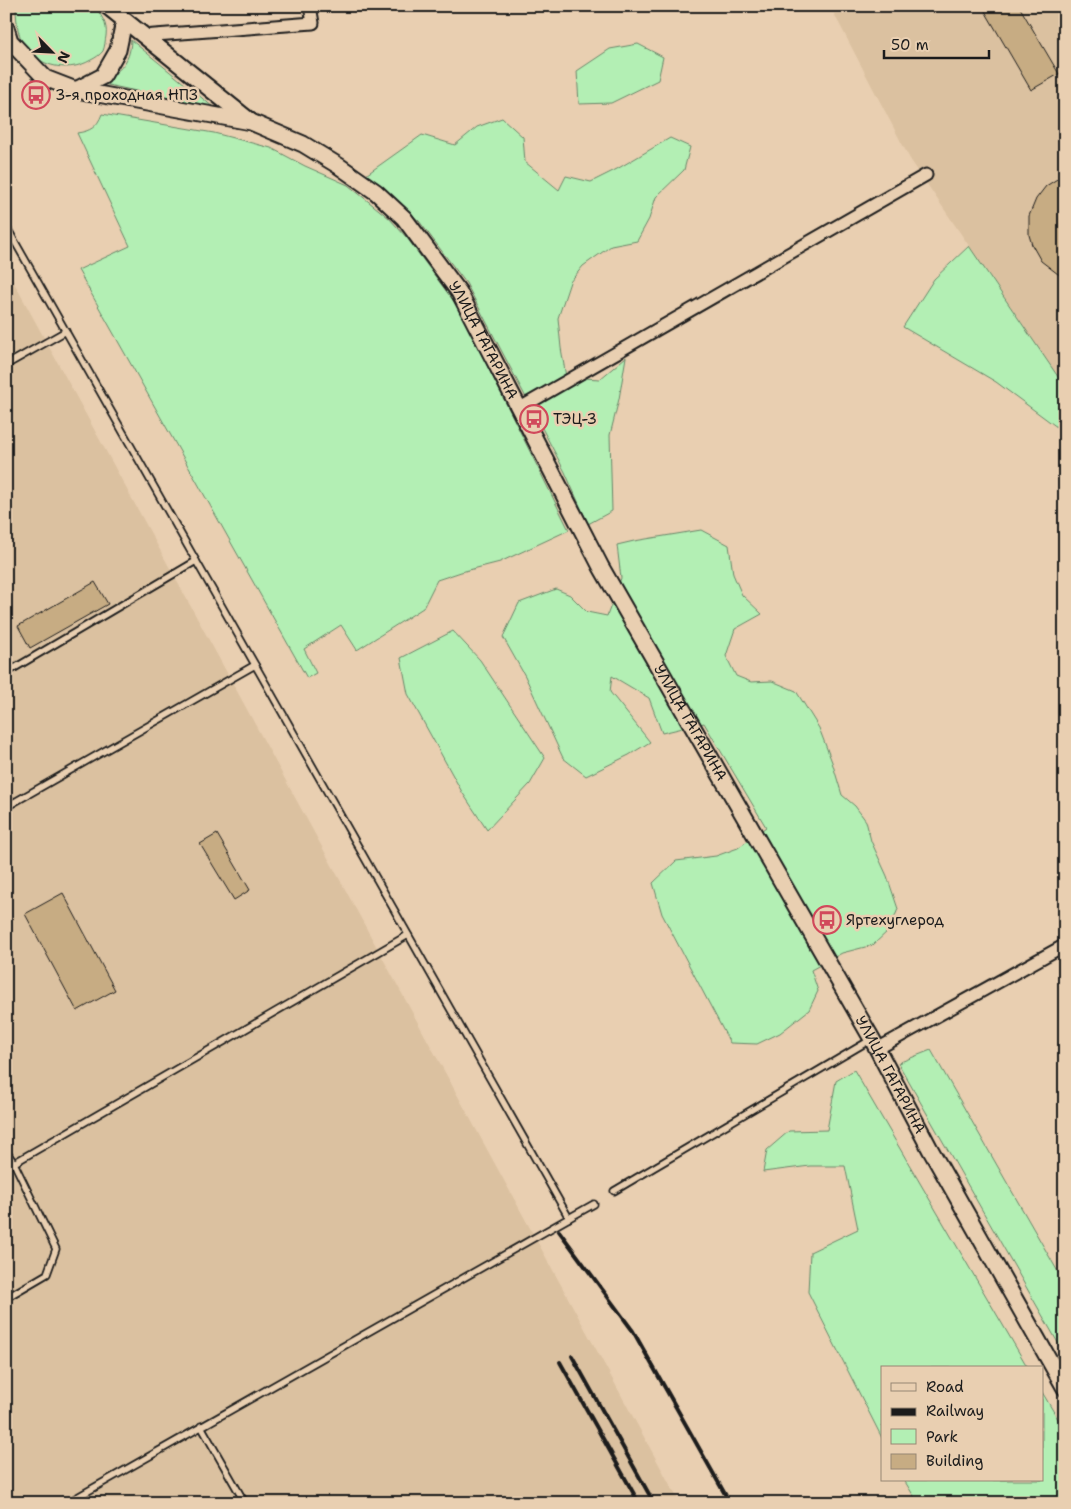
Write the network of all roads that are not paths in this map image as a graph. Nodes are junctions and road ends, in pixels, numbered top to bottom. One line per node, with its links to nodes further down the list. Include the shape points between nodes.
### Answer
1 (107, 6): 3 (main road, УЛИЦА ГАГАРИНА)
2 (310, 6): 4 (street, via 313,23)
3 (124, 21): 4 (main road, УЛИЦА ГАГАРИНА); 6 (main road, via 118,50 103,76)
4 (142, 36): 7 (main road, УЛИЦА ГАГАРИНА)
5 (7, 37): 6 (main road, УЛИЦА ГАГАРИНА, via 45,78)
6 (76, 90): 7 (main road, УЛИЦА ГАГАРИНА)
7 (251, 122): 12 (main road, УЛИЦА ГАГАРИНА, via 303,144 340,166 376,192 404,218 458,292)
8 (926, 175): 12 (street)
9 (6, 226): 10 (lane)
10 (66, 331): 11 (lane); 13 (lane)
11 (6, 365)
12 (520, 408): 19 (main road, УЛИЦА ГАГАРИНА, via 602,567)
13 (196, 561): 14 (lane); 15 (lane)
14 (255, 665): 16 (lane); 17 (lane)
15 (6, 673)
16 (6, 807)
17 (408, 935): 21 (lane); 24 (lane)
18 (1065, 945): 19 (street)
19 (874, 1044): 22 (lane); 26 (main road, УЛИЦА ГАГАРИНА)
20 (6, 1151): 21 (lane)
21 (14, 1163): 25 (lane, via 56,1249 47,1274)
22 (614, 1191)
23 (594, 1204): 24 (lane)
24 (569, 1218): 27 (lane)
25 (6, 1298)
26 (1065, 1388)
27 (201, 1426): 28 (lane); 29 (lane)
28 (67, 1503)
29 (245, 1503)

